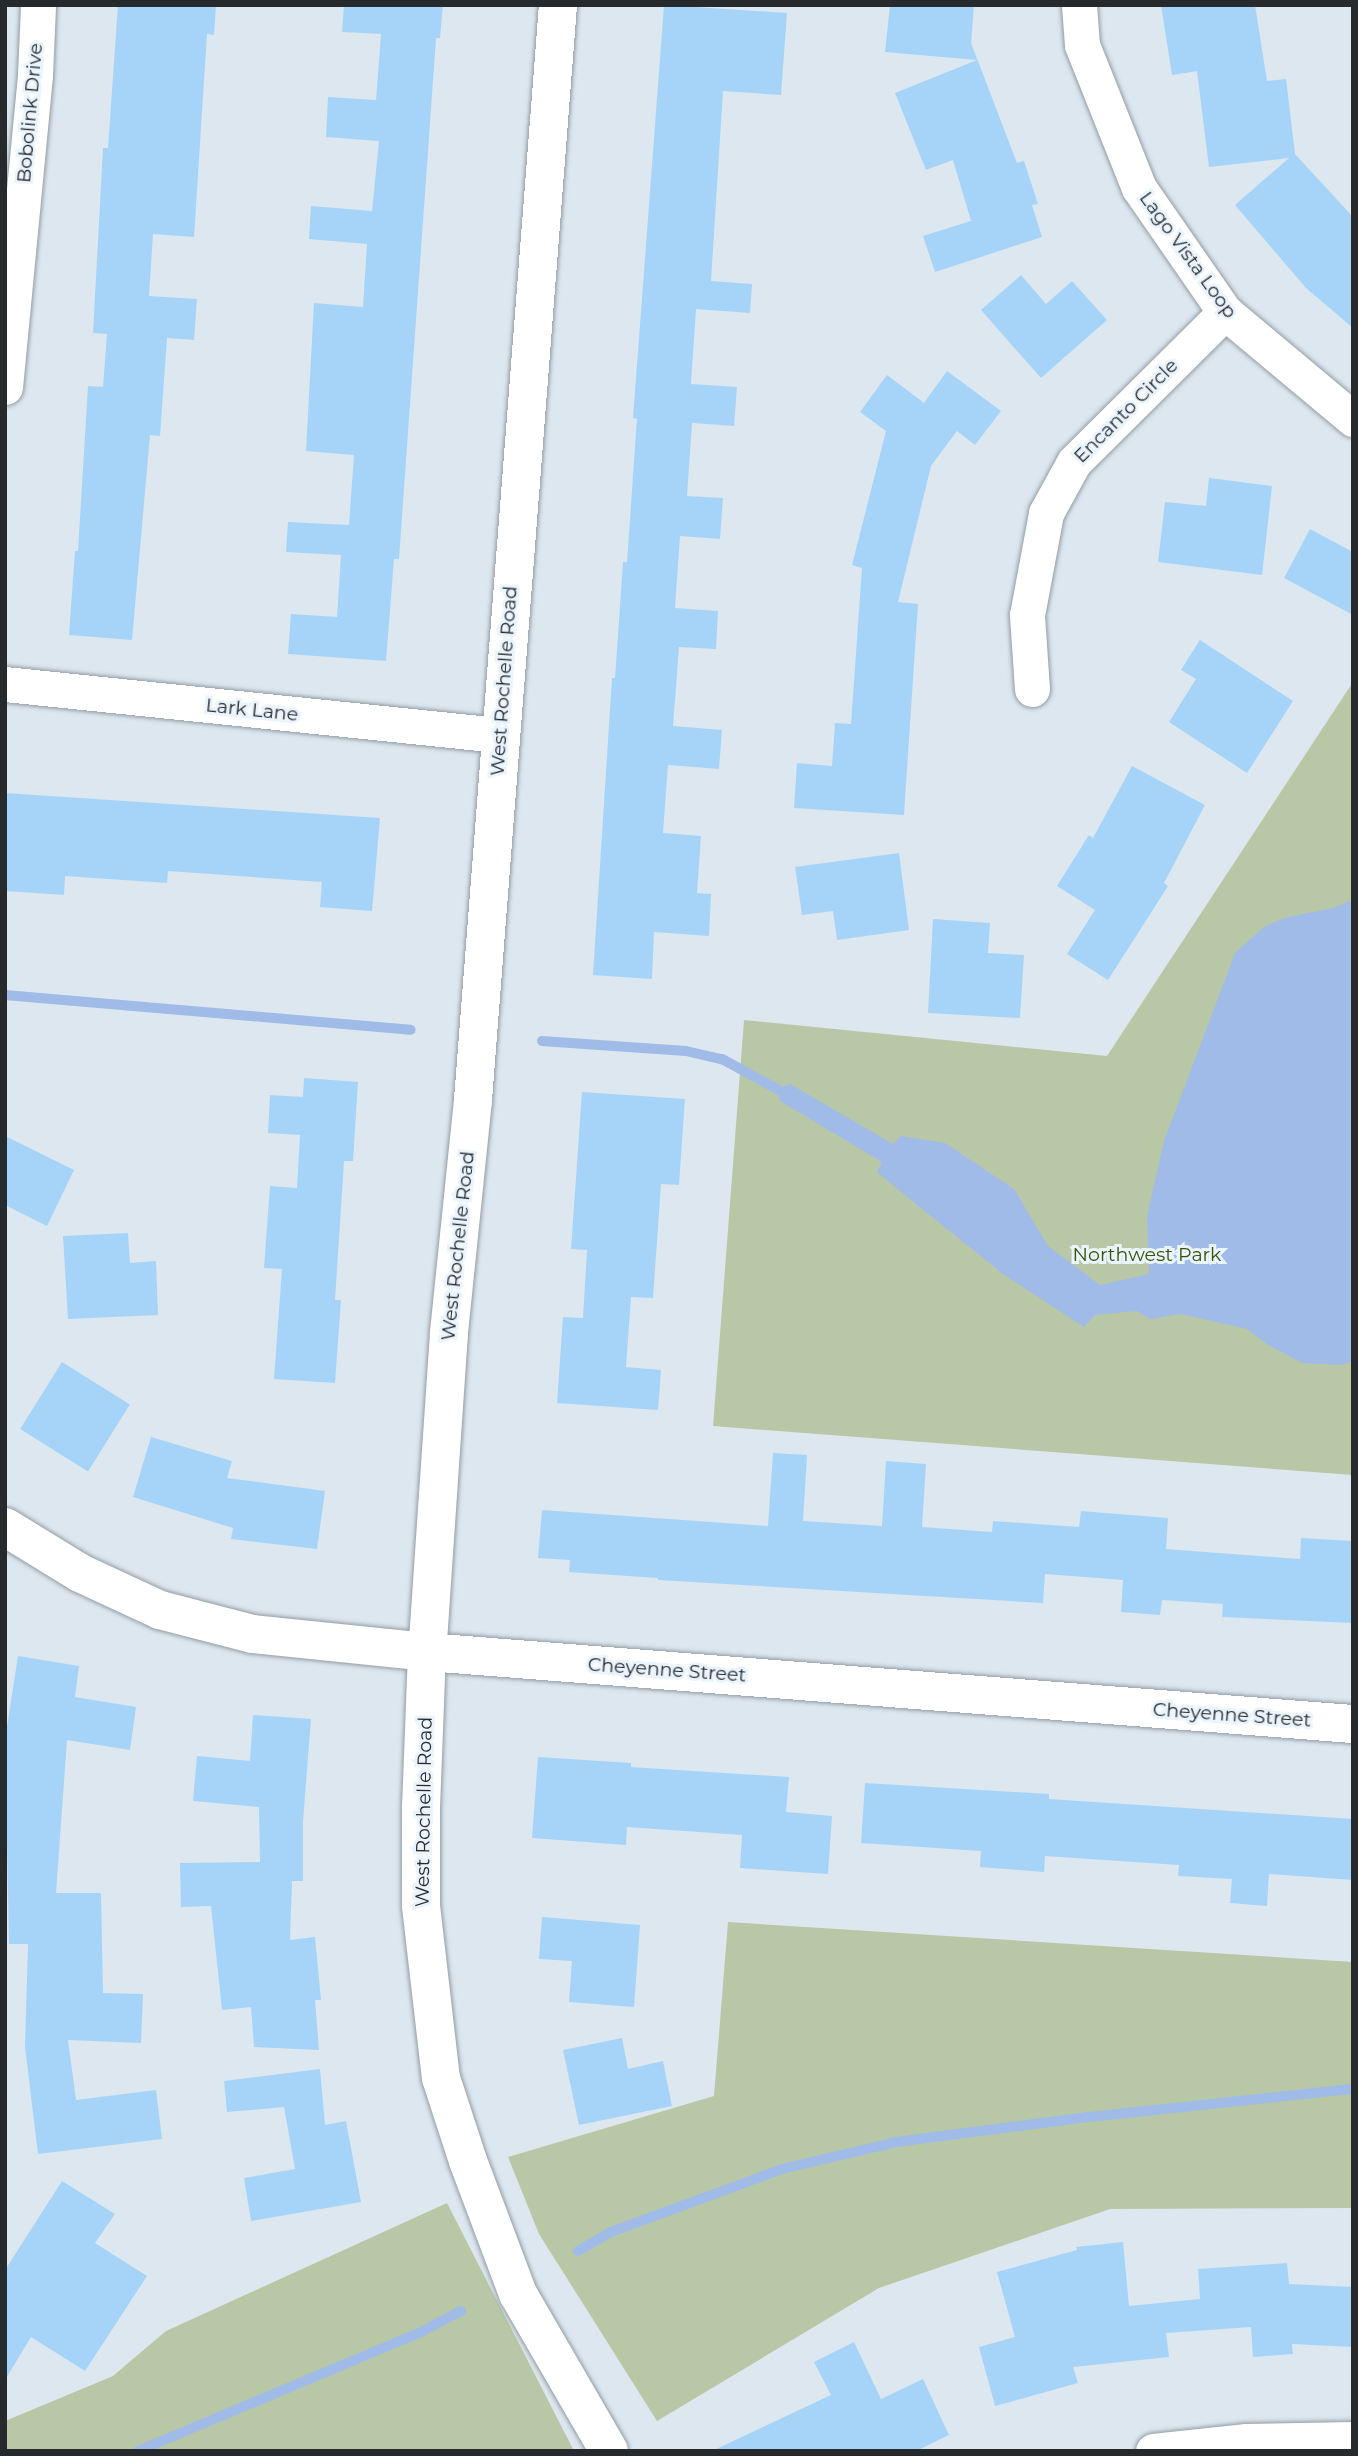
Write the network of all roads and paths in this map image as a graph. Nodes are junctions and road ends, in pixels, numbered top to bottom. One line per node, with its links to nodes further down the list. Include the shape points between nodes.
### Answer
1 (38, 5): 4 (street, Bobolink Drive)
2 (558, 5): 10 (street, West Rochelle Road)
3 (1079, 5): 5 (street, Lago Vista Loop, via 1082,45 1139,188)
4 (20, 75): 6 (street, Bobolink Drive)
5 (1225, 312): 7 (street, Lago Vista Loop); 9 (street, Encanto Circle, via 1074,461 1046,513 1027,615)
6 (5, 387)
7 (1353, 419)
8 (5, 684): 10 (street, Lark Lane)
9 (1032, 689)
10 (500, 735): 12 (street, West Rochelle Road)
11 (5, 1527): 12 (street, Cheyenne Street, via 80,1573 160,1610 253,1634)
12 (427, 1652): 13 (street, Cheyenne Street); 15 (street, West Rochelle Road, via 421,1906 441,2078 518,2294)
13 (1353, 1724)
14 (1353, 2439): 16 (street, via 1246,2441)
15 (608, 2451)
16 (1153, 2451)

